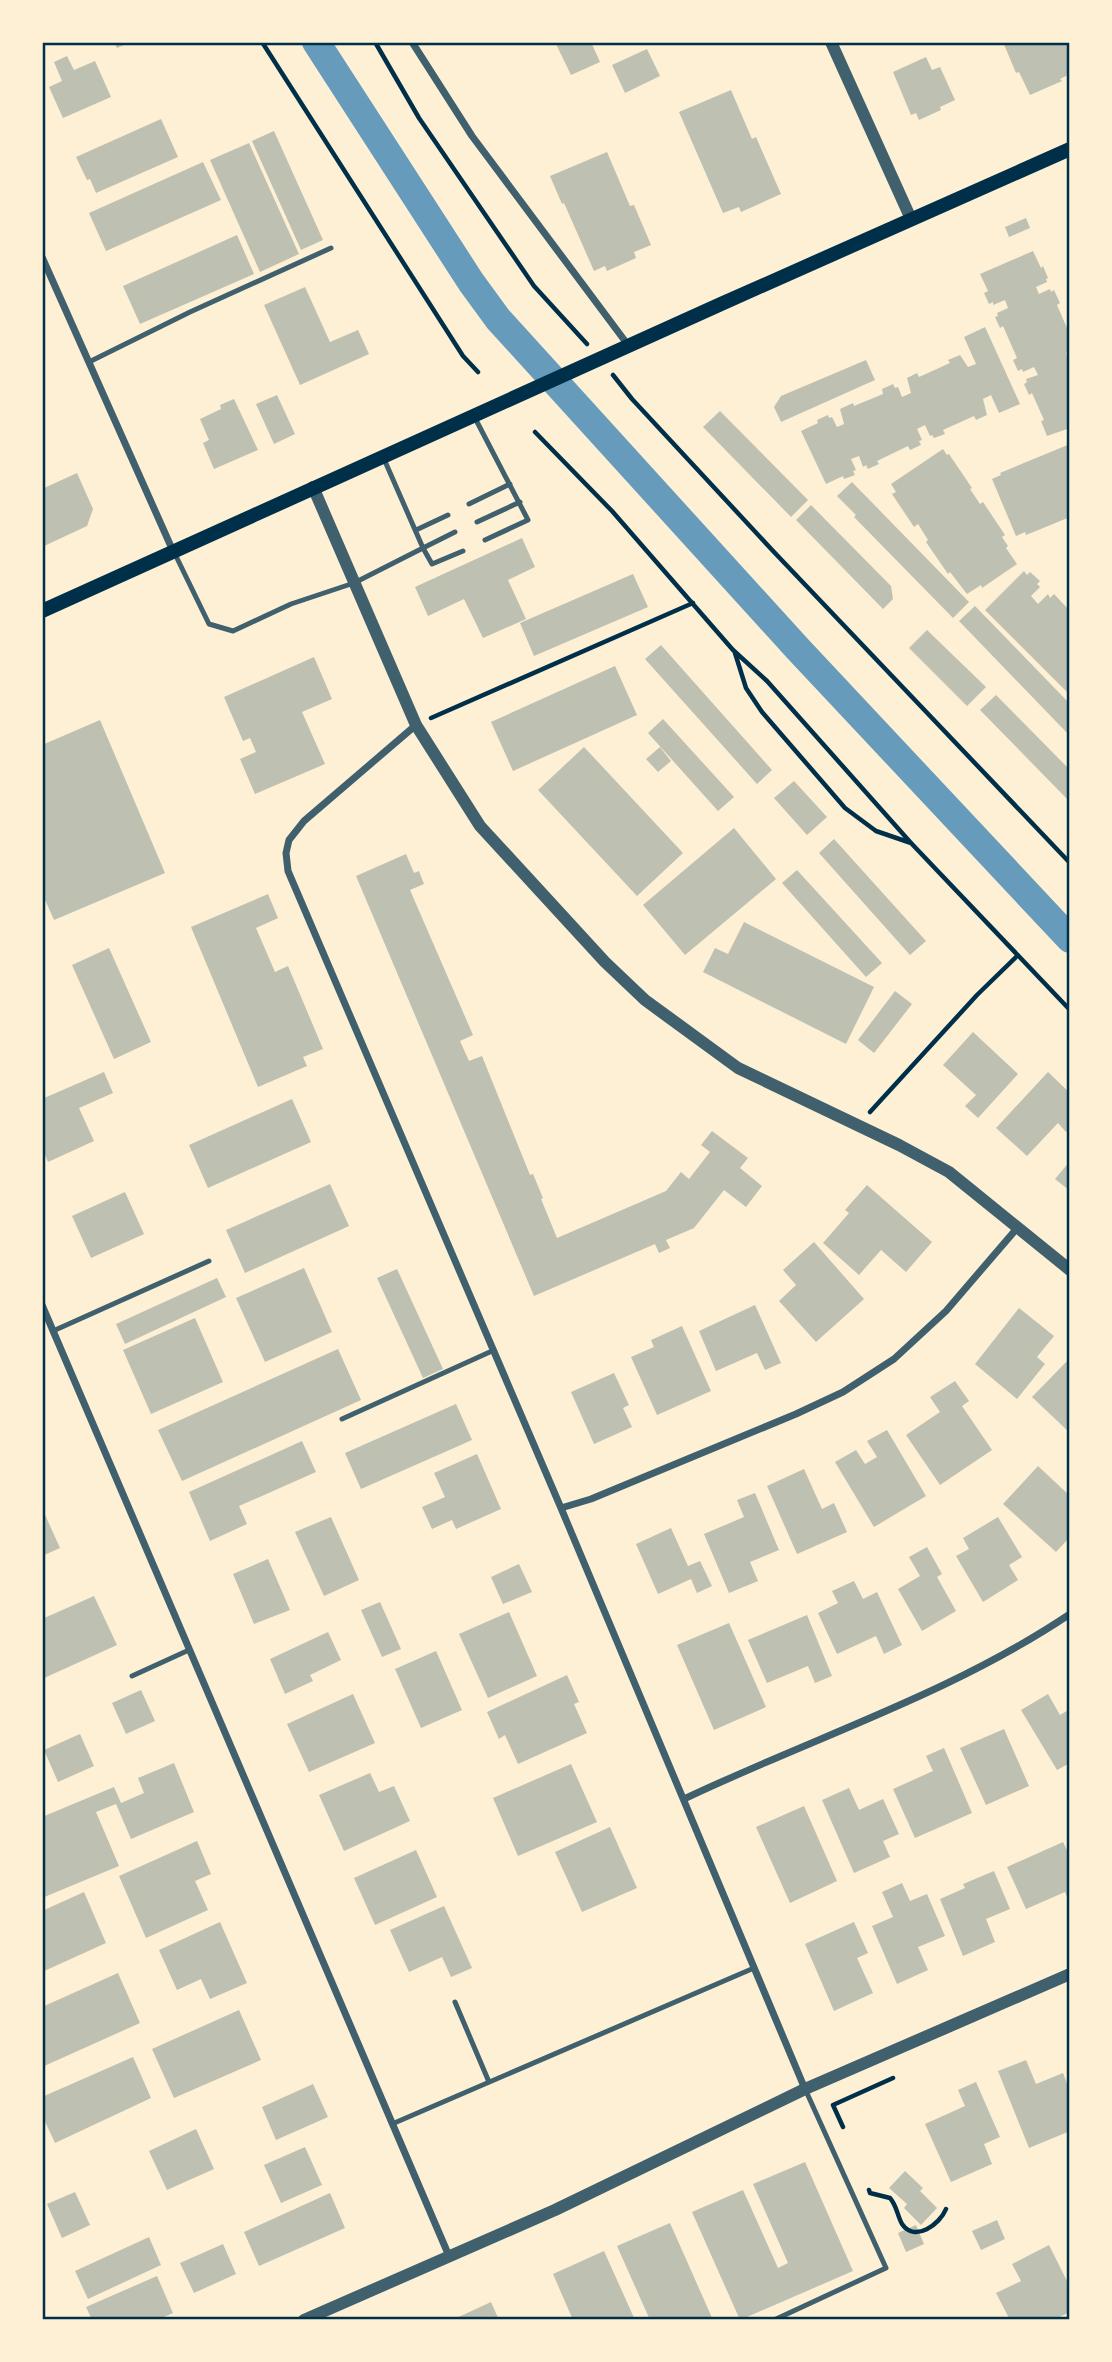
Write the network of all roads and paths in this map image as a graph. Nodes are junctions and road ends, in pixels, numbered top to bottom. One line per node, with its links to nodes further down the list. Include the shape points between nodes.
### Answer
1 (262, 42): 12 (path, via 463,356)
2 (375, 42): 9 (path, via 419,118 534,286)
3 (412, 42): 10 (street, via 472,136)
4 (831, 42): 6 (street)
5 (1070, 149): 6 (main road)
6 (911, 219): 10 (main road)
7 (331, 248): 11 (lane)
8 (42, 257): 11 (street)
9 (567, 324)
10 (628, 345): 14 (main road)
11 (89, 362): 27 (street)
12 (478, 372)
13 (628, 394): 35 (path)
14 (474, 415): 16 (main road); 17 (lane)
15 (536, 432): 30 (path)
16 (382, 456): 18 (main road); 23 (lane)
17 (510, 484): 19 (lane); 20 (lane)
18 (313, 487): 27 (main road); 29 (street)
19 (520, 502): 22 (lane); 25 (lane, via 528,520)
20 (469, 504)
21 (448, 515): 23 (lane)
22 (477, 522)
23 (416, 530): 26 (lane)
24 (455, 532): 26 (lane)
25 (485, 540)
26 (424, 548): 28 (lane, via 432,564); 29 (lane)
27 (173, 551): 29 (lane, via 209,624 233,631 291,604); 31 (main road)
28 (463, 551)
29 (354, 583): 33 (street)
30 (693, 603): 32 (path); 33 (path)
31 (42, 611)
32 (733, 650): 34 (path, via 767,681); 34 (path, via 746,688 762,712 845,808 876,831)
33 (416, 725): 38 (street, via 480,826 645,1000 738,1068); 44 (street, via 303,821 289,841 288,871)
34 (911, 843): 36 (path)
35 (1070, 863)
36 (1017, 956): 37 (path); 38 (path)
37 (1070, 1010)
38 (856, 1124): 39 (street, via 949,1172)
39 (1018, 1227): 41 (street); 46 (street, via 946,1311 894,1359 844,1392)
40 (209, 1261): 43 (lane)
41 (1070, 1270)
42 (42, 1304): 43 (street)
43 (53, 1331): 48 (street)
44 (492, 1351): 45 (lane); 46 (street)
45 (342, 1419)
46 (561, 1508): 50 (street)
47 (1070, 1614): 50 (street, via 1030,1642 958,1679)
48 (189, 1650): 49 (lane); 57 (street)
49 (131, 1676)
50 (684, 1799): 51 (street)
51 (754, 1968): 55 (lane); 56 (street)
52 (1070, 1975): 56 (street)
53 (455, 2002): 55 (lane)
54 (893, 2078): 58 (path, via 834,2105)
55 (489, 2082): 57 (lane)
56 (805, 2089): 61 (street); 63 (lane, via 886,2268)
57 (392, 2124): 61 (street)
58 (844, 2130)
59 (865, 2180): 60 (path, via 870,2193 890,2198 907,2229 930,2228 939,2223)
60 (946, 2209)
61 (449, 2256): 62 (street)
62 (304, 2320)
63 (774, 2320)

